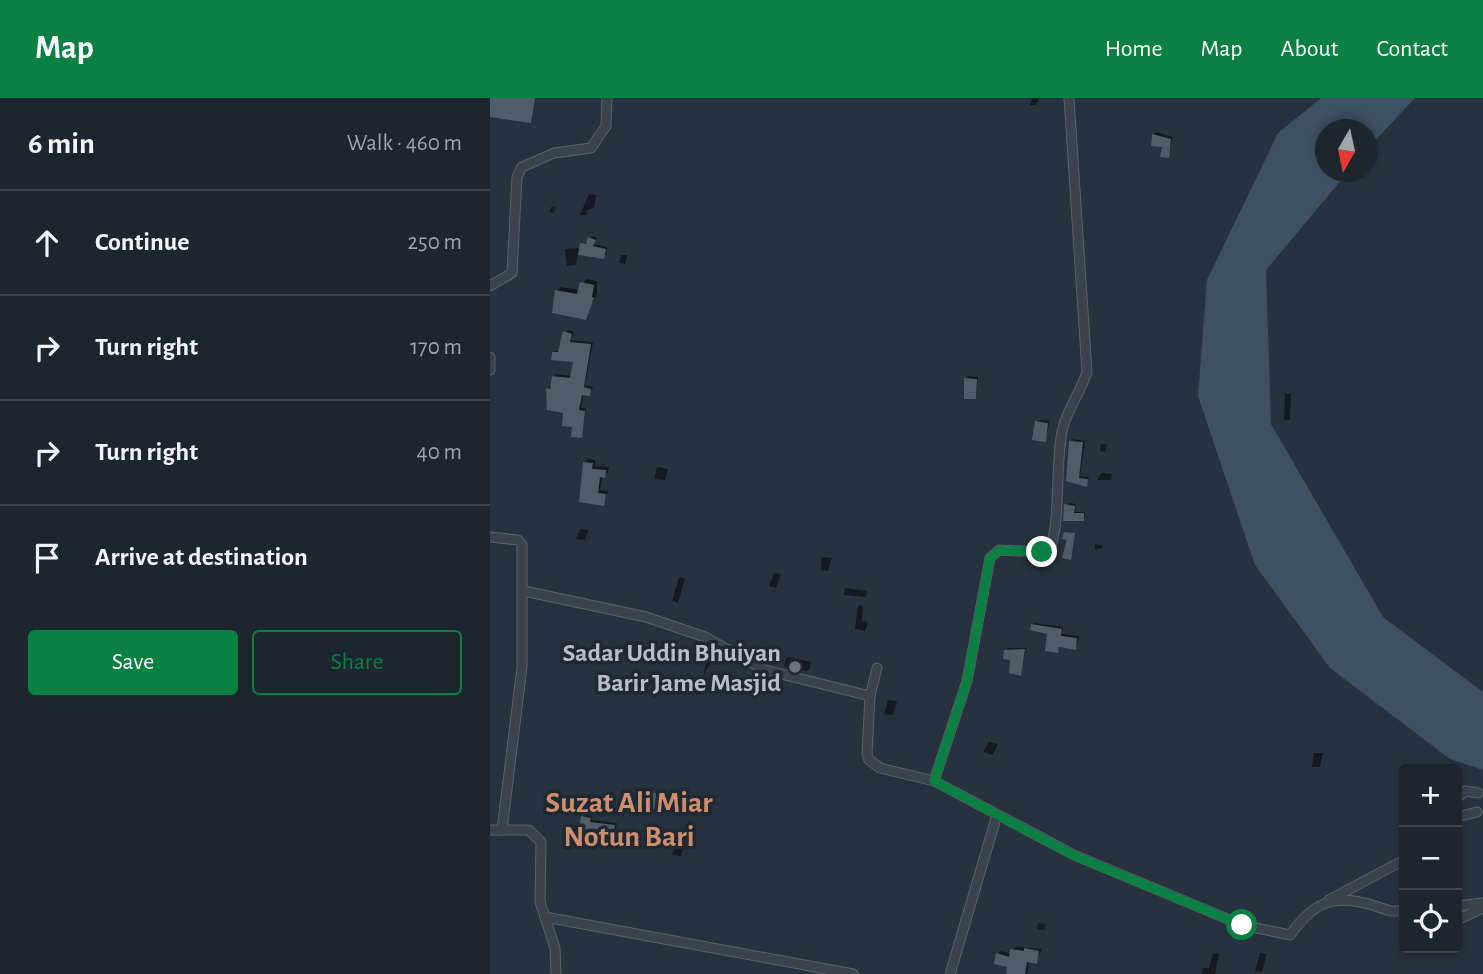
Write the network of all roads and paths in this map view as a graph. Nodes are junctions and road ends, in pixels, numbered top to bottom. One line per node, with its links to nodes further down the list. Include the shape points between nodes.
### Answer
1 (607, 98): 3 (street, via 607,126 591,148 554,153 522,167 517,177 512,274)
2 (1069, 98): 10 (street, via 1087,372 1061,435 1051,547 1042,552 999,550 990,558 967,681)
3 (490, 286)
4 (490, 357): 5 (street)
5 (490, 370)
6 (490, 537): 7 (street, via 514,539 522,545)
7 (524, 591): 9 (street, via 646,617 705,638 765,670); 17 (street, via 522,667)
8 (877, 668): 9 (street)
9 (870, 696): 10 (street, via 869,760 880,768)
10 (934, 781): 14 (street)
11 (1462, 793): 12 (street)
12 (1478, 793)
13 (1477, 812): 15 (street)
14 (997, 815): 19 (street, via 1073,855 1242,925 1290,935 1306,913); 27 (street)
15 (1462, 816)
16 (490, 830): 17 (street)
17 (502, 830): 23 (street, via 528,830 541,842 539,897)
18 (1399, 863): 19 (street)
19 (1327, 901): 22 (street, via 1353,901 1390,913)
20 (1462, 906): 21 (street)
21 (1483, 906): 24 (street)
22 (1399, 911)
23 (545, 917): 25 (street, via 555,947); 26 (street)
24 (1462, 917)
25 (556, 974)
26 (853, 974)
27 (950, 974)

